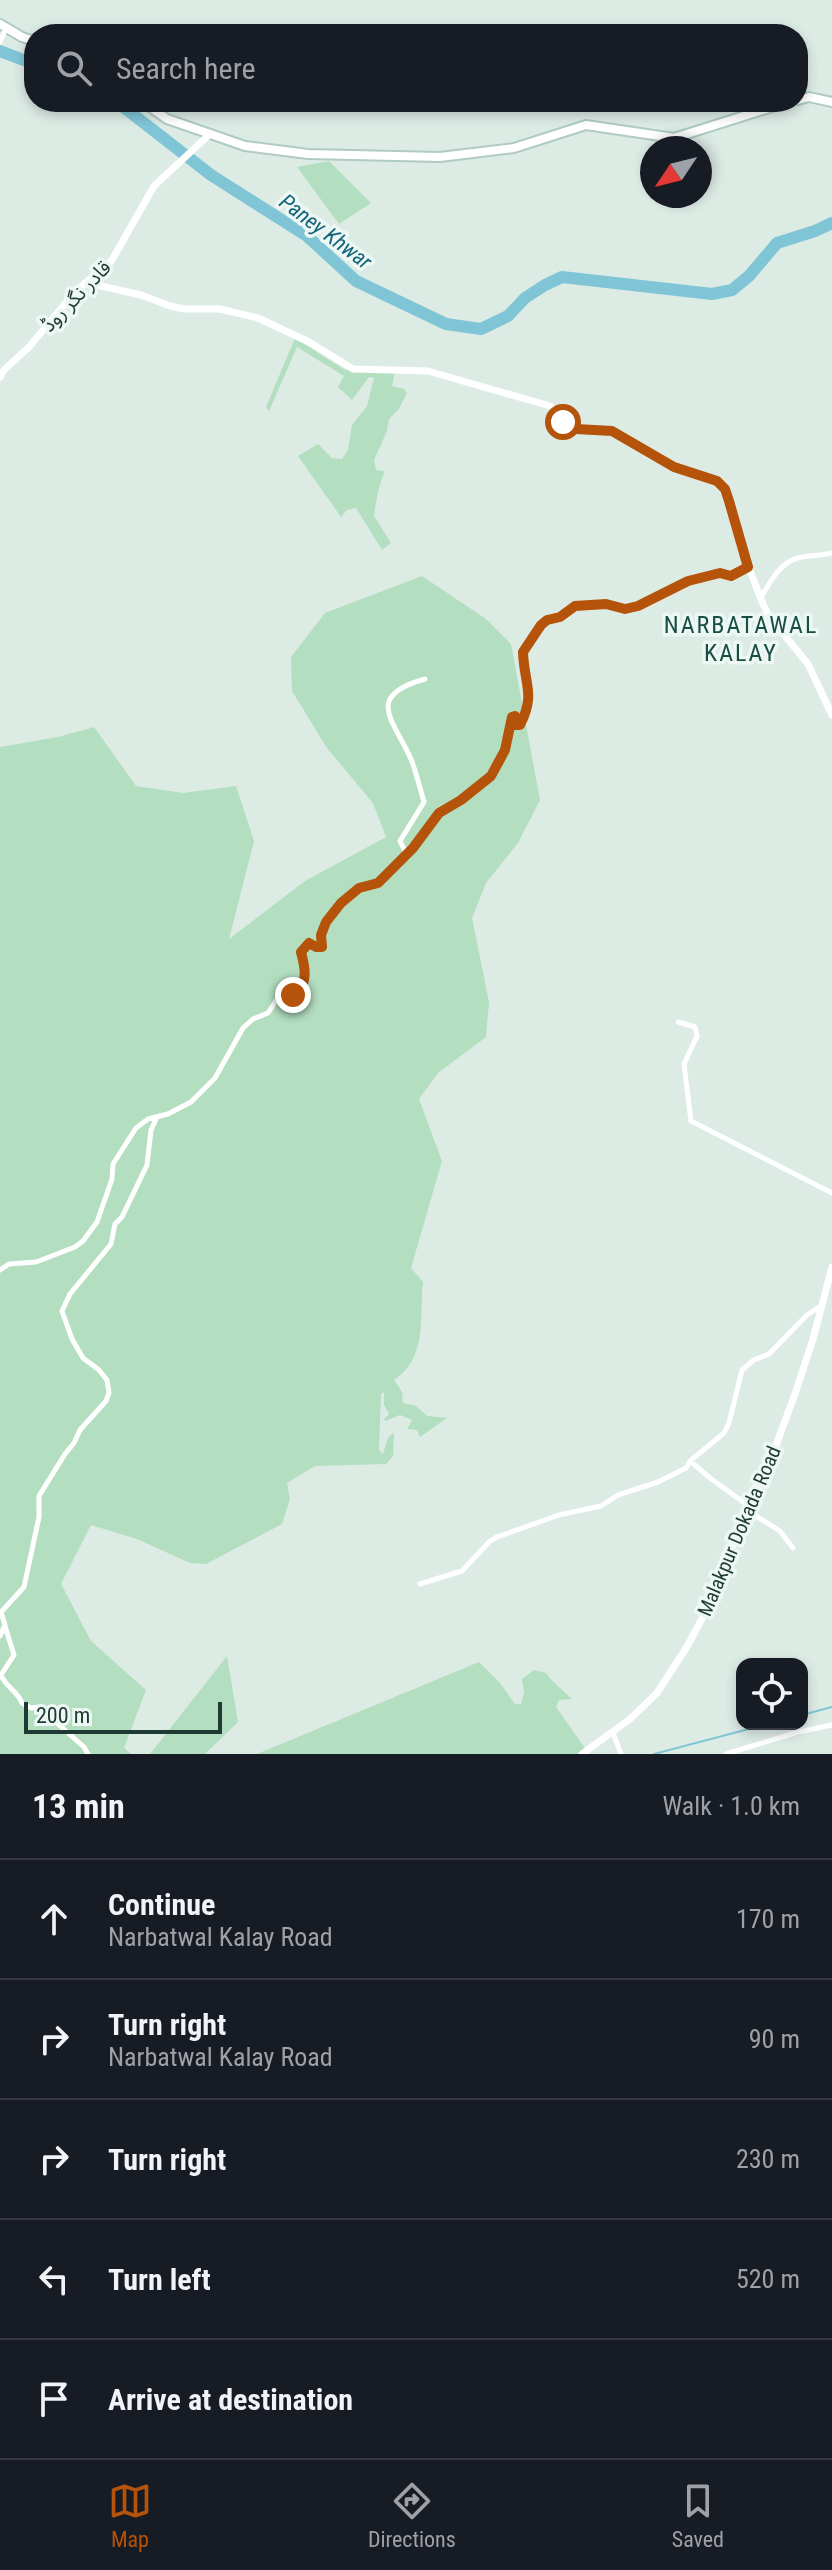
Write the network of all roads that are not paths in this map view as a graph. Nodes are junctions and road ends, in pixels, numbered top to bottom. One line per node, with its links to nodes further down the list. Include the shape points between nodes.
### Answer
1 (3, 26): 2 (main road); 3 (street)
2 (24, 36)
3 (0, 42)
4 (808, 97): 5 (main road)
5 (832, 102)
6 (157, 112): 8 (main road)
7 (756, 112): 8 (main road, via 674,138 586,125 514,148 440,157 308,154 245,146)
8 (210, 134): 9 (street, قادر نگر روڈ, via 154,186 112,260)
9 (89, 280): 10 (street, قادر نگر روڈ); 12 (street, via 170,306 258,318 353,369 428,371 550,406 570,427 612,431 725,489)
10 (0, 377)
11 (832, 553): 13 (street, via 791,561)
12 (748, 567): 13 (street); 16 (street, via 731,576 720,573 688,581 638,606 580,604 547,620 523,652 530,699 520,725 512,717 495,770 439,813)
13 (761, 598): 15 (street, via 808,664)
14 (425, 679): 16 (street, via 396,690 388,703 424,802 400,841)
15 (832, 715)
16 (407, 855): 18 (street, via 378,883 359,888 341,903 326,922 322,947 304,947 306,981 297,997 283,990 268,1013 237,1034 209,1084 178,1110)
17 (678, 1022): 19 (street, via 695,1027 697,1036 684,1064 691,1121)
18 (158, 1116): 21 (street, via 136,1128 113,1164 97,1222 83,1241 36,1262); 27 (street, via 147,1165 115,1224 111,1244 62,1311 83,1358 107,1380 109,1393 39,1496 24,1587 1,1612)
19 (832, 1193)
20 (832, 1267): 22 (street, Malakpur Dokada Road)
21 (0, 1270)
22 (822, 1306): 23 (street, via 769,1354 742,1370 724,1433); 24 (street, Malakpur Dokada Road, via 775,1448)
23 (690, 1461): 24 (street); 26 (street, via 686,1468 601,1506 497,1537 462,1571)
24 (746, 1506): 25 (street, via 780,1531); 30 (street, Malakpur Dokada Road, via 716,1592 688,1645 657,1693)
25 (793, 1548)
26 (420, 1584)
27 (5, 1625): 28 (street); 31 (street, via 14,1655 1,1675 6,1686 22,1703 39,1707)
28 (0, 1636)
29 (832, 1725): 34 (street)
30 (613, 1733): 32 (street, Malakpur Dokada Road); 33 (street)
31 (88, 1754)
32 (582, 1754)
33 (621, 1754)
34 (726, 1754)

